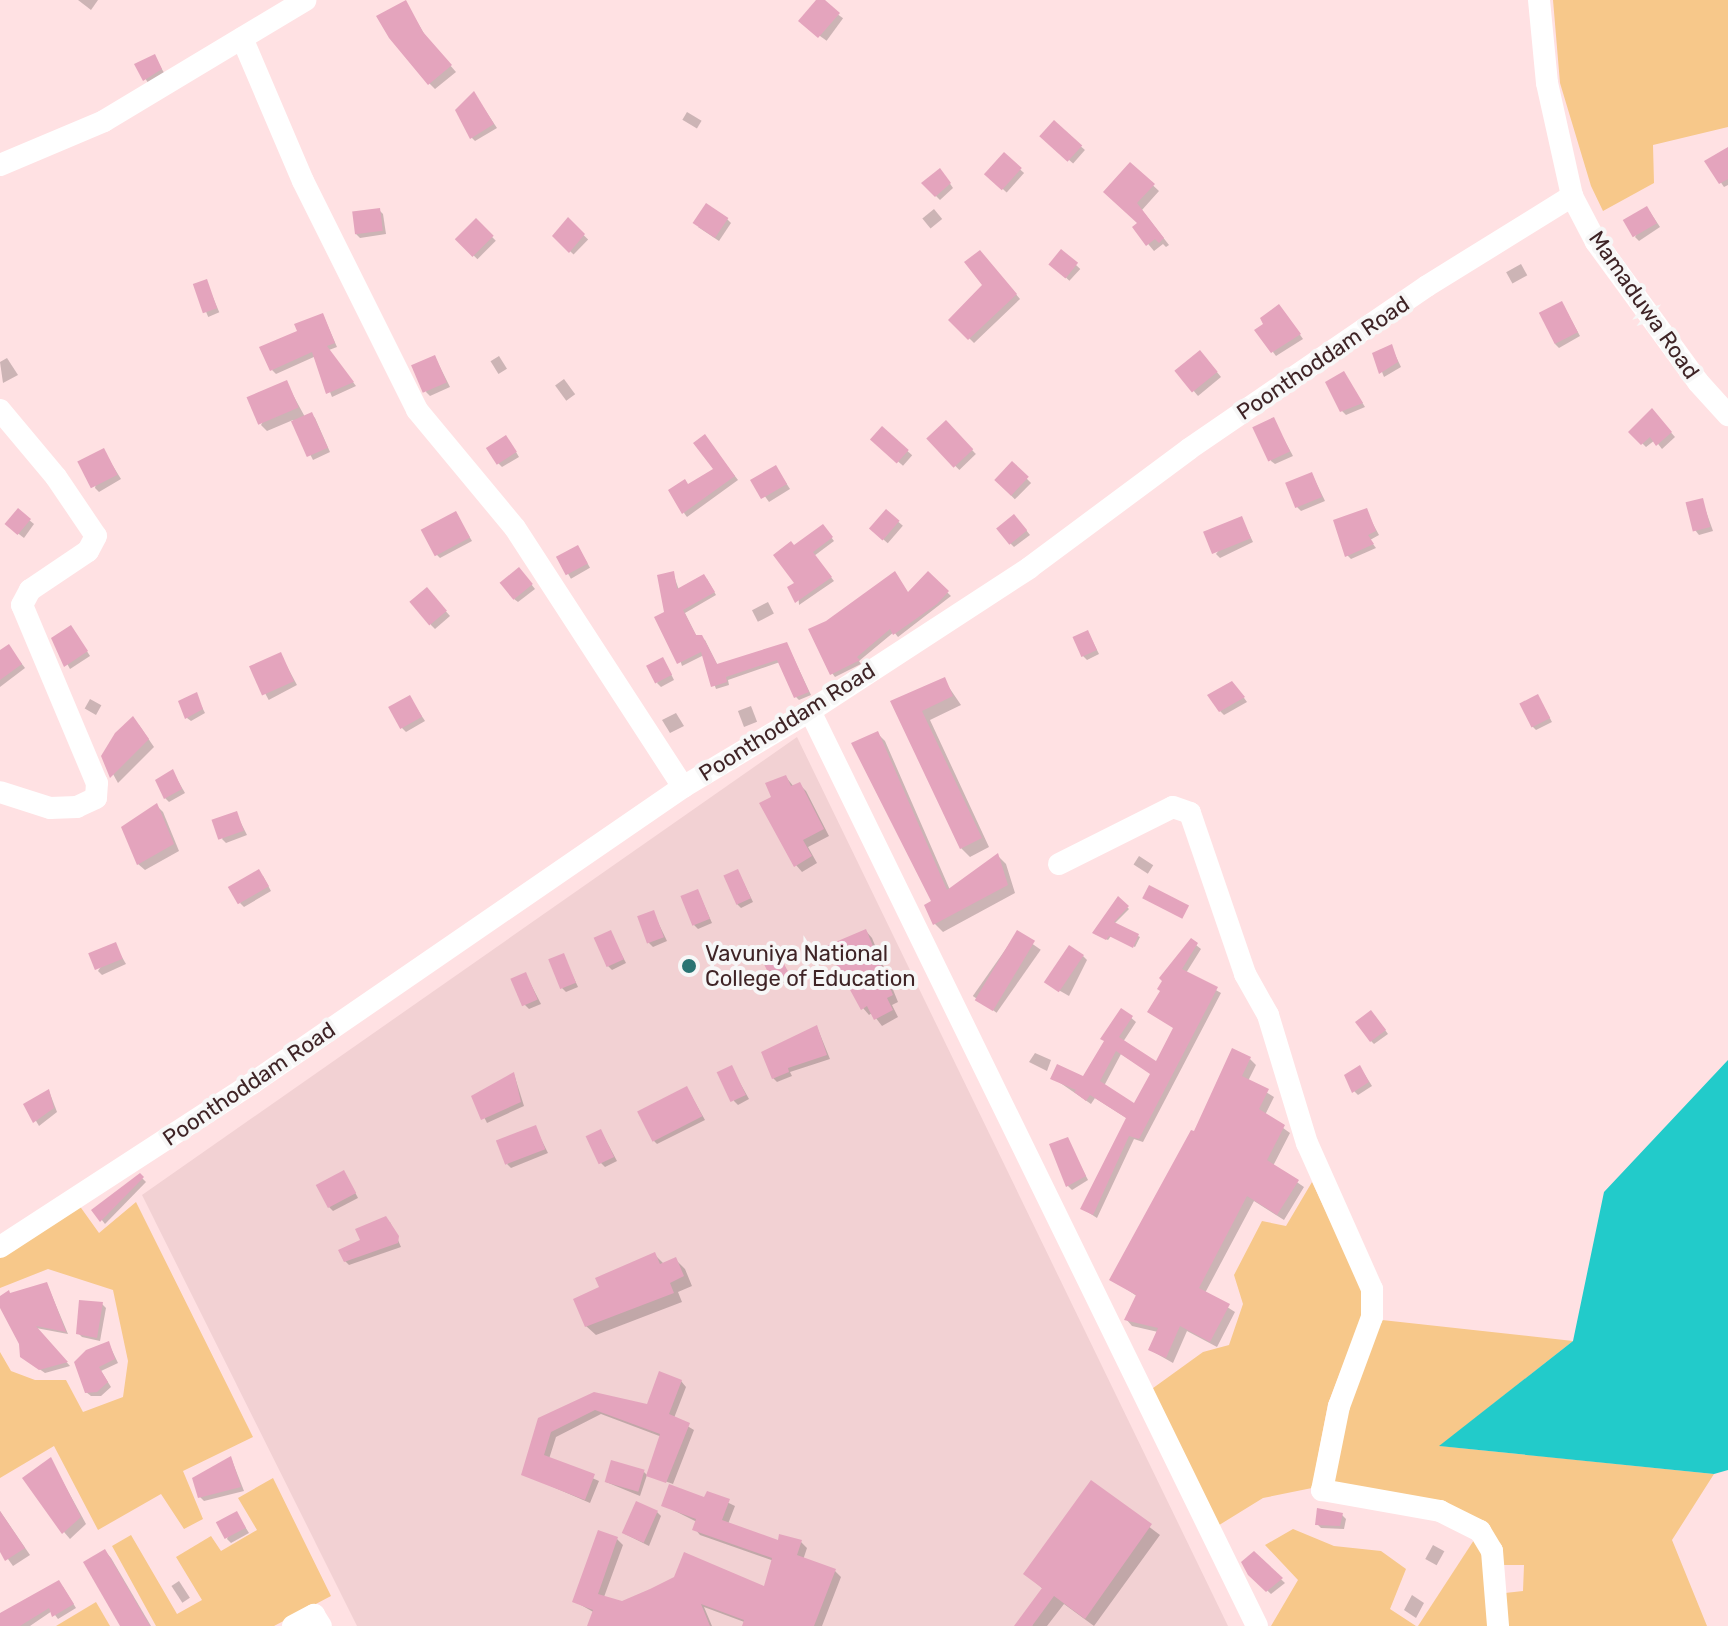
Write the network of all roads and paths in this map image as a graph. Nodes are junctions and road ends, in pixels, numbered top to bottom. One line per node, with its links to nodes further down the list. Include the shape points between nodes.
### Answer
1 (305, 0): 3 (street)
2 (1539, 0): 5 (street, Mamaduwa Road, via 1547,83)
3 (242, 38): 4 (street, via 104,121); 9 (street, via 303,181 417,410 515,528)
4 (0, 165)
5 (1572, 196): 7 (street, Mamaduwa Road, via 1596,242); 8 (street, Poonthoddam Road, via 1427,286 1189,449 1029,568)
6 (0, 410): 10 (street, via 96,536 88,551 30,590 22,605 97,783 96,798 77,807 50,808)
7 (1728, 415)
8 (810, 711): 9 (street, Poonthoddam Road); 15 (street)
9 (683, 787): 12 (street, Poonthoddam Road, via 254,1082)
10 (0, 792)
11 (1059, 864): 16 (street, via 1173,807 1190,813 1245,974 1268,1015 1307,1143 1372,1289 1372,1317 1339,1406 1322,1490 1440,1511 1480,1531 1492,1551)
12 (0, 1247)
13 (293, 1626): 14 (street, via 314,1615)
14 (321, 1626)
15 (1257, 1626)
16 (1498, 1626)

